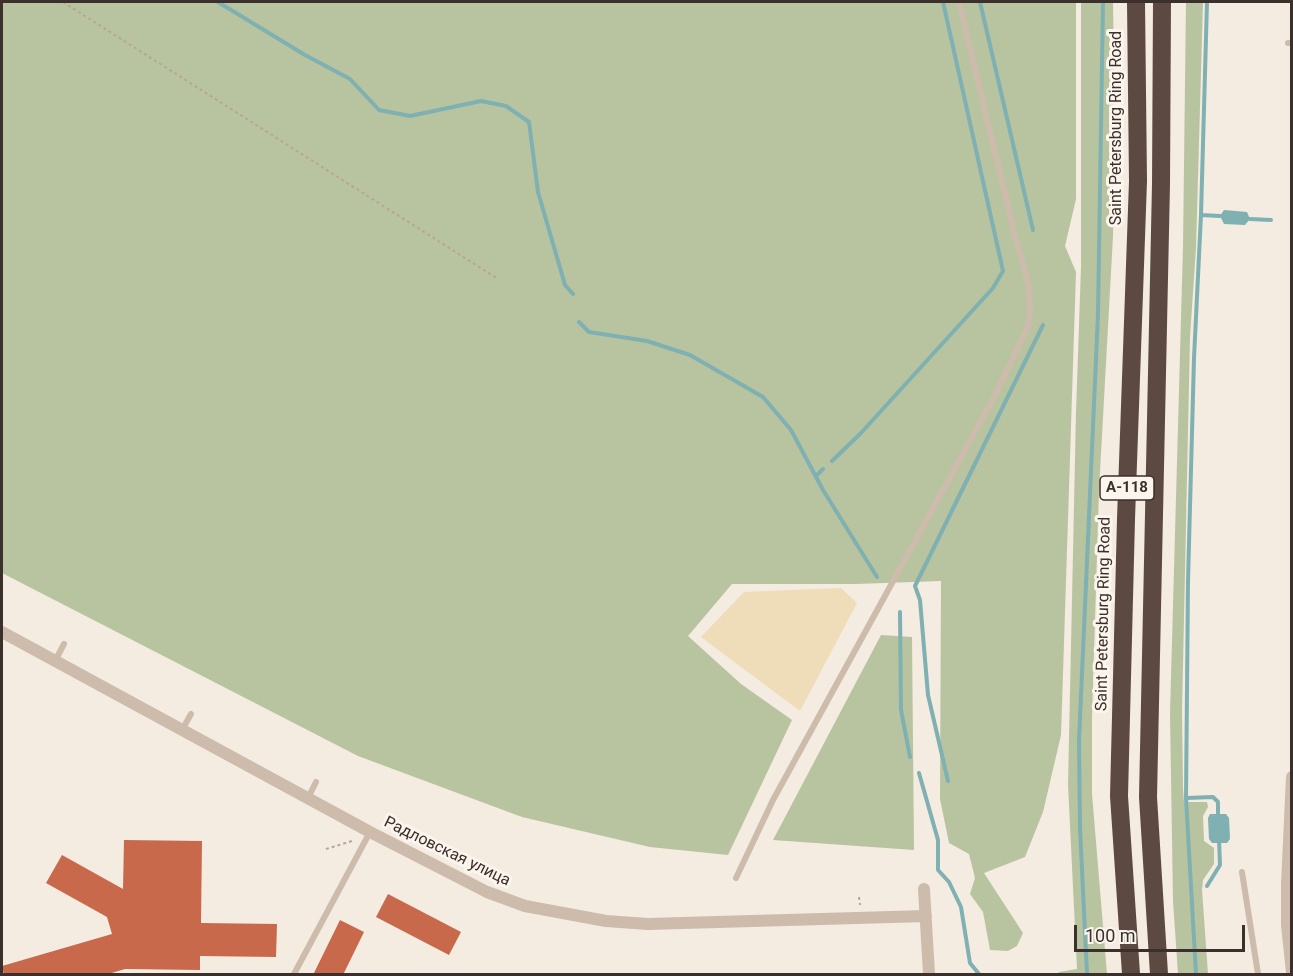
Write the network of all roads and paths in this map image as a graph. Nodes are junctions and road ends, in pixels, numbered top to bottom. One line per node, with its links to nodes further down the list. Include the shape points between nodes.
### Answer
1 (63, 2): 5 (path)
2 (960, 2): 19 (lane, via 1028,282 1028,327 993,399 773,800)
3 (1136, 2): 25 (highway, Saint Petersburg Ring Road / А-118, via 1138,181 1119,796)
4 (1162, 2): 26 (highway, А-118, via 1148,797)
5 (498, 279)
6 (2, 632): 8 (street, Радловская улица)
7 (64, 644): 8 (lane)
8 (55, 661): 10 (street, Радловская улица)
9 (191, 714): 10 (lane)
10 (182, 730): 13 (street, Радловская улица)
11 (1292, 777): 14 (street)
12 (316, 782): 13 (lane)
13 (307, 798): 15 (street, Радловская улица)
14 (1291, 803): 22 (street, via 1287,905)
15 (370, 832): 21 (street, Радловская улица, via 487,892 564,915 648,924); 23 (lane)
16 (352, 841): 17 (path)
17 (326, 849)
18 (1242, 872): 27 (lane)
19 (736, 878)
20 (924, 889): 21 (street)
21 (926, 916): 24 (street)
22 (1292, 972)
23 (294, 975)
24 (929, 975)
25 (1131, 975)
26 (1159, 975)
27 (1258, 975)

